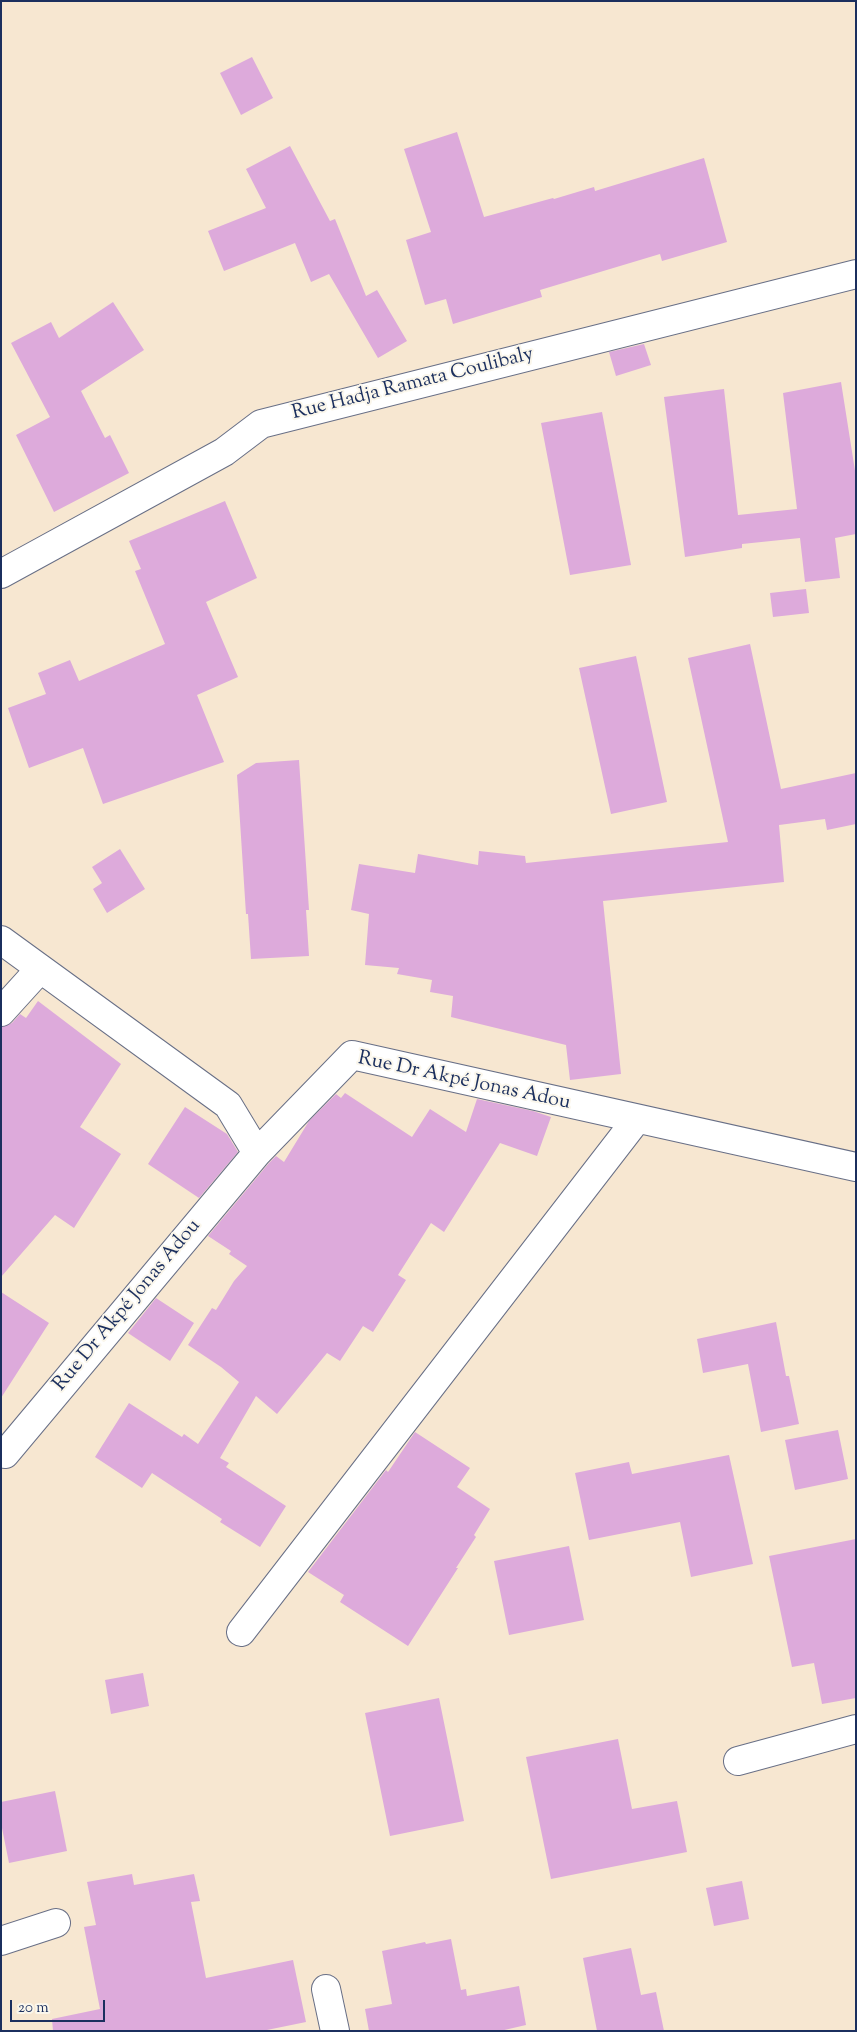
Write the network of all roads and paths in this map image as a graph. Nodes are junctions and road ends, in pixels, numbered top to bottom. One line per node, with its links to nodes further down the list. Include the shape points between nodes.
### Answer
1 (856, 274): 2 (street, Rue Hadja Ramata Coulibaly, via 260,424 224,452)
2 (1, 574)
3 (1, 940): 4 (street)
4 (40, 969): 5 (street); 7 (street, via 228,1105)
5 (1, 1012)
6 (637, 1119): 7 (street, Rue Dr Akpé Jonas Adou, via 352,1056); 8 (street, Rue Dr Akpé Jonas Adou); 10 (street)
7 (257, 1153): 9 (street, Rue Dr Akpé Jonas Adou)
8 (856, 1167)
9 (5, 1454)
10 (241, 1632)
11 (856, 1729): 12 (street)
12 (738, 1761)
13 (56, 1923): 14 (street)
14 (1, 1941)
15 (326, 1989): 16 (street)
16 (335, 2031)

